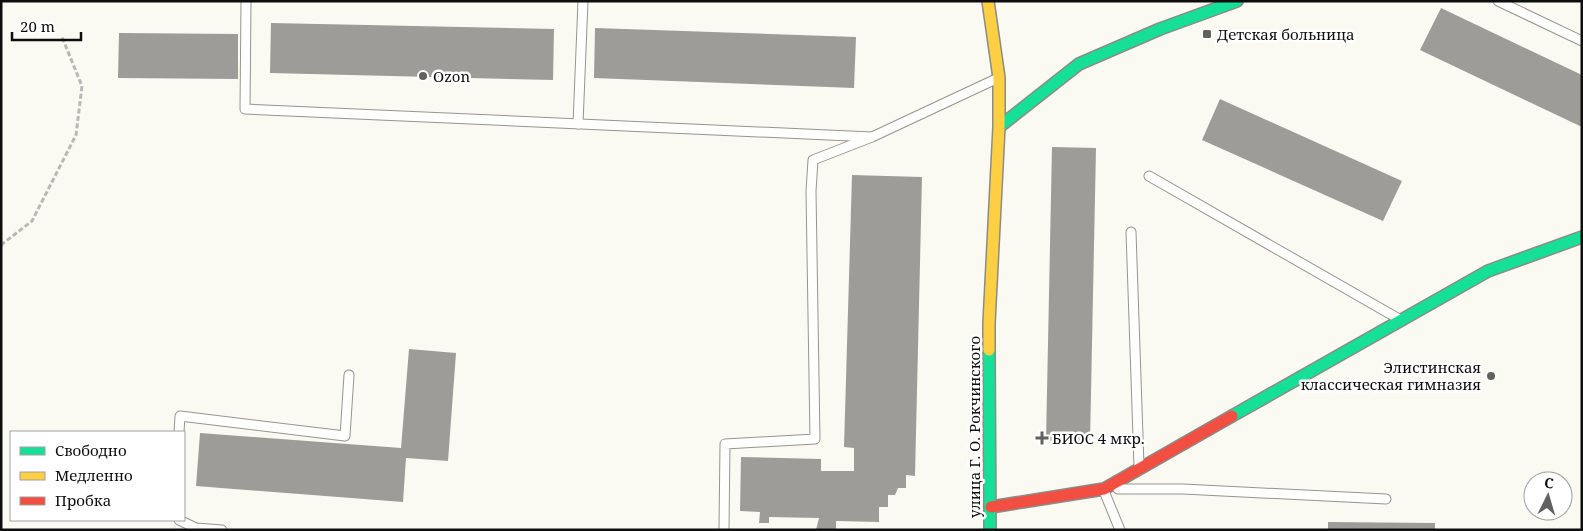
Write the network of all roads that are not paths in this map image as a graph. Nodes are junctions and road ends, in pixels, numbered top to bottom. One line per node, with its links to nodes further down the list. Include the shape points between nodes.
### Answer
1 (246, 1): 8 (lane, via 245,110)
2 (583, 1): 8 (lane)
3 (988, 1): 7 (street, улица Г. О. Рокчинского)
4 (1237, 1): 9 (street, via 1160,29 1080,64)
5 (1498, 1): 6 (lane)
6 (1582, 40)
7 (999, 78): 9 (street, улица Г. О. Рокчинского); 10 (lane)
8 (578, 124): 10 (lane)
9 (999, 127): 20 (street, улица Г. О. Рокчинского, via 989,323)
10 (872, 137): 23 (lane, via 813,160 815,439 725,444)
11 (1149, 176): 14 (lane)
12 (1131, 232): 17 (lane)
13 (1582, 237): 14 (street, via 1488,271)
14 (1402, 320): 17 (street)
15 (349, 374): 16 (lane, via 345,436 180,416)
16 (179, 431)
17 (1139, 469): 18 (street)
18 (1104, 489): 19 (lane, via 1183,489); 20 (street); 25 (lane)
19 (1386, 499)
20 (991, 508): 24 (street, улица Г. О. Рокчинского)
21 (181, 521): 22 (lane, via 196,528)
22 (222, 530)
23 (724, 530)
24 (990, 530)
25 (1120, 530)

